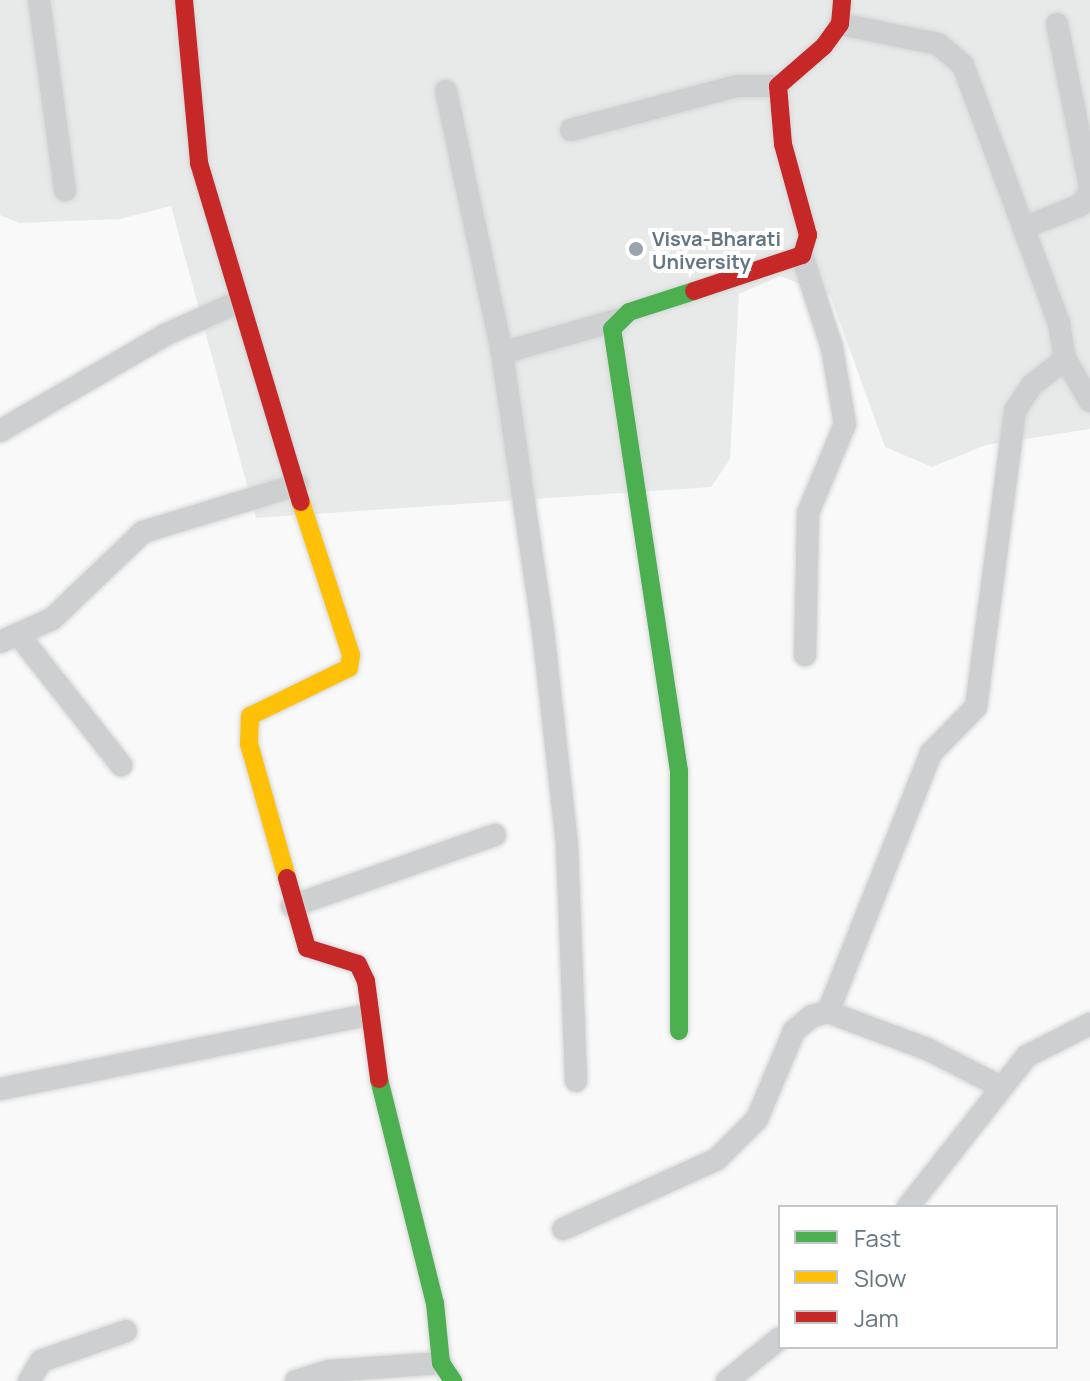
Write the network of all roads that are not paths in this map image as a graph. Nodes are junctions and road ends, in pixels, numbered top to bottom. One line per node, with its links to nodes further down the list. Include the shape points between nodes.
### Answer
1 (39, 0): 10 (street)
2 (184, 0): 13 (street, via 199,163)
3 (842, 0): 4 (street)
4 (840, 24): 6 (street); 11 (street, via 951,51 963,65)
5 (1057, 24): 9 (street)
6 (778, 86): 8 (street, via 736,86); 12 (street, via 783,144 808,235)
7 (446, 91): 15 (street)
8 (571, 130)
9 (1090, 189): 11 (street, via 1081,205)
10 (65, 190)
11 (1023, 228): 16 (street)
12 (802, 255): 14 (street); 21 (street, via 832,348 845,424 808,513)
13 (236, 303): 18 (street, via 165,335); 19 (street)
14 (617, 320): 15 (street); 28 (street, via 611,345 645,517 679,771)
15 (502, 353): 29 (street, via 567,845)
16 (1065, 359): 17 (street); 25 (street, via 1032,385 1015,411 976,707 931,753)
17 (1090, 401)
18 (0, 431)
19 (297, 485): 20 (street, via 143,532 52,619); 24 (street, via 351,655 349,668 250,716 249,744)
20 (9, 638): 22 (street)
21 (805, 655)
22 (121, 765)
23 (495, 835): 24 (street)
24 (292, 906): 26 (street, via 307,948 358,964)
25 (828, 1012): 30 (street); 33 (street, via 794,1031 757,1119 717,1159)
26 (368, 1015): 31 (street); 36 (street)
27 (1090, 1024): 30 (street, via 1027,1056)
28 (679, 1031)
29 (576, 1081)
30 (999, 1086): 32 (street)
31 (0, 1089)
32 (910, 1205)
33 (563, 1229)
34 (126, 1331): 37 (street, via 41,1361)
35 (778, 1340): 39 (street)
36 (447, 1372): 38 (street, via 329,1371)
37 (29, 1381)
38 (296, 1381)
39 (727, 1381)

